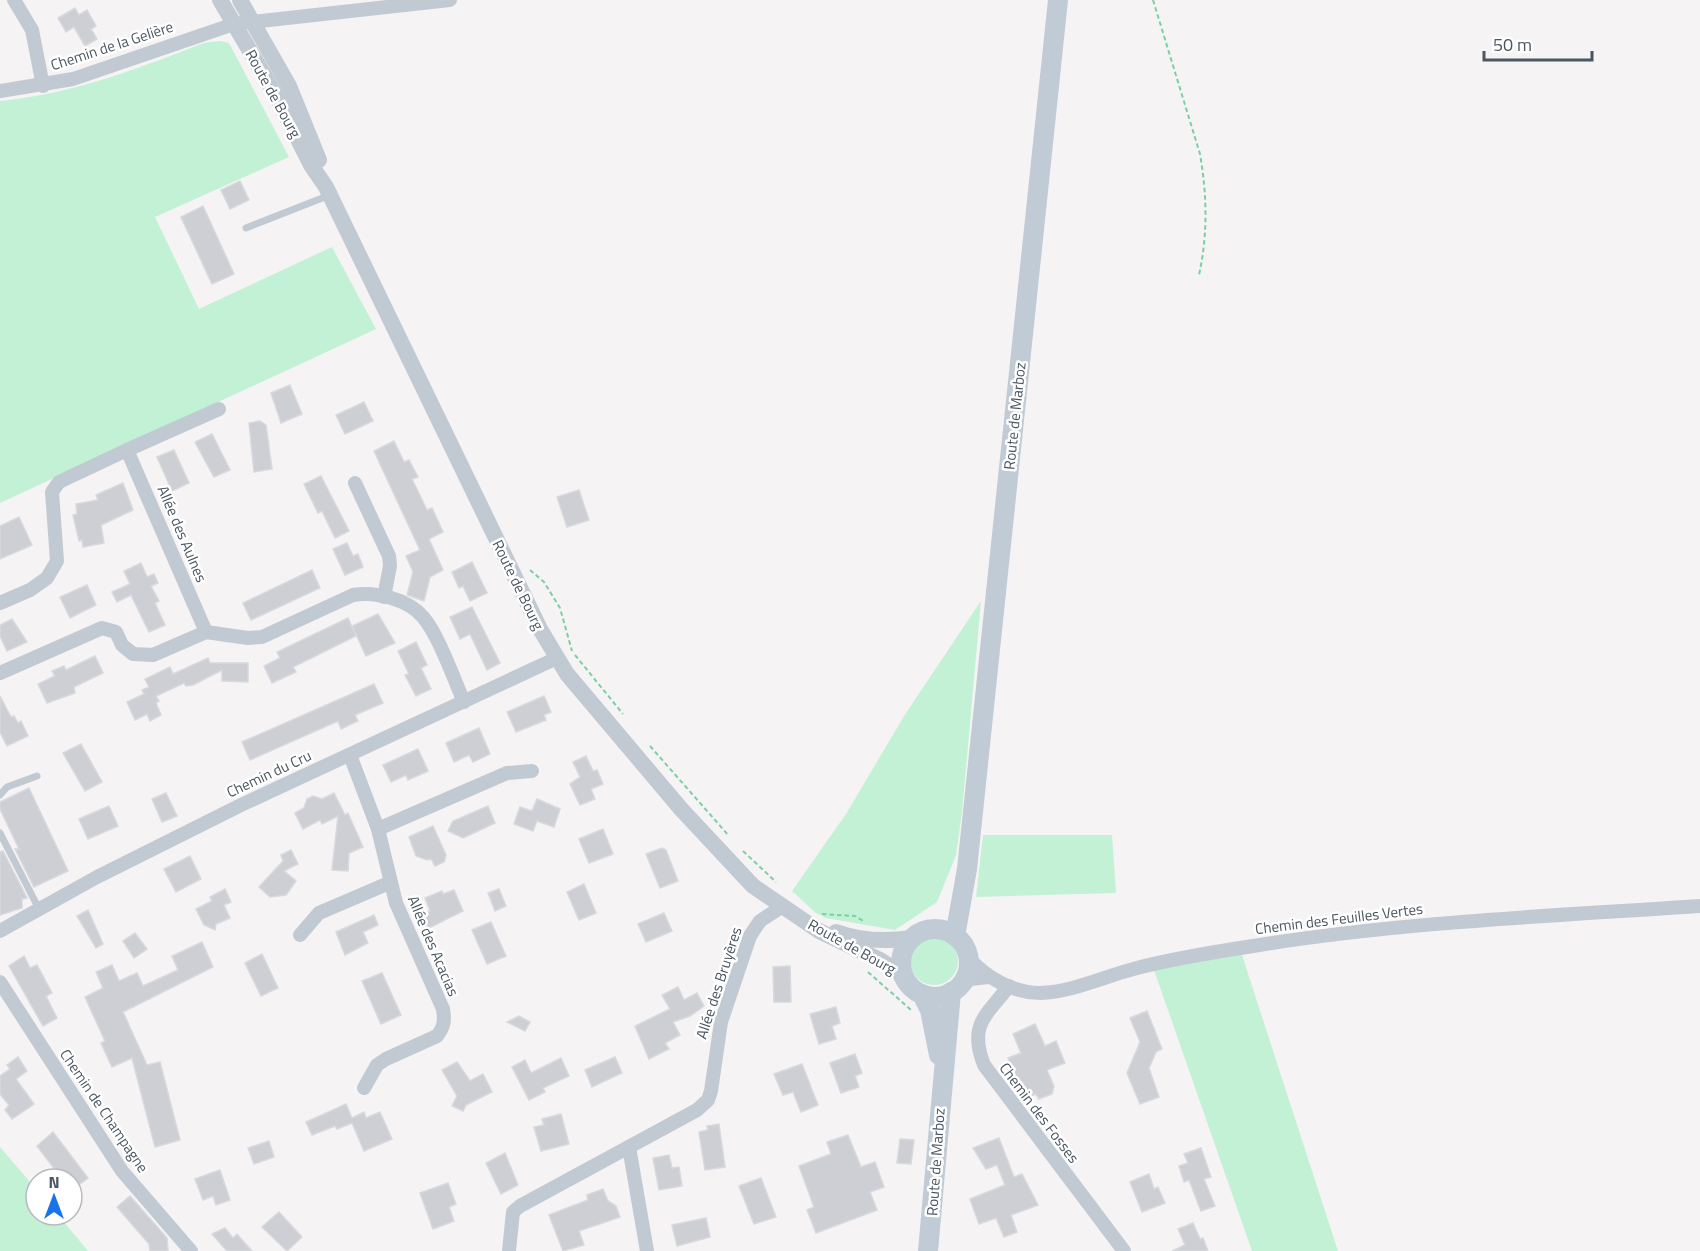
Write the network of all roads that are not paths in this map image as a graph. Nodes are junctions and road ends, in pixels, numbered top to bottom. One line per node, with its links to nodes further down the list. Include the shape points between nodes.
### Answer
1 (15, 0): 8 (street, via 32,30)
2 (220, 0): 7 (street, Route de Bourg)
3 (240, 0): 6 (street, Route de Bourg)
4 (450, 0): 6 (street, Chemin de la Gelière)
5 (1058, 0): 27 (main road, Route de Marboz)
6 (254, 22): 7 (street, Chemin de la Gelière); 10 (street, Route de Bourg, via 289,86)
7 (234, 24): 8 (street, Chemin de la Gelière); 10 (street, Route de Bourg)
8 (43, 86): 9 (street, Chemin de la Gelière)
9 (0, 91)
10 (328, 191): 11 (lane); 18 (street, Route de Bourg, via 459,465)
11 (246, 228)
12 (219, 409): 13 (street)
13 (127, 450): 16 (street, via 60,482 52,492 57,561 47,578); 17 (street, Allée des Aulnes)
14 (355, 483): 15 (street, via 388,556)
15 (384, 597): 17 (street, via 353,595 256,639); 20 (street, via 405,603 422,615)
16 (0, 603)
17 (206, 632): 19 (street, via 143,657 122,645 116,632 102,628)
18 (557, 658): 20 (street, Chemin du Cru); 29 (street, Route de Bourg, via 725,857 753,886)
19 (0, 673)
20 (464, 702): 21 (street, Chemin du Cru)
21 (350, 755): 25 (street, Allée des Acacias); 31 (street, Chemin du Cru, via 241,804)
22 (532, 771): 25 (street, via 507,773)
23 (37, 776): 24 (lane, via 7,787)
24 (0, 795)
25 (378, 829): 28 (street, Allée des Acacias)
26 (0, 833): 31 (lane)
27 (971, 833): 33 (main road, Route de Marboz, via 956,888); 36 (main road, Route de Marboz)
28 (389, 883): 35 (street, Allée des Acacias, via 320,913); 46 (street, Allée des Acacias, via 445,1020 437,1036 377,1065)
29 (783, 898): 32 (street, Route de Bourg); 47 (street, Allée des Bruyères, via 750,936 721,1022 708,1100)
30 (1700, 906): 42 (street, Chemin des Feuilles Vertes, via 1327,934 1191,956 1052,991 1028,992)
31 (39, 909): 34 (street, Chemin du Cru)
32 (808, 915): 37 (street, Route de Bourg, via 844,935 865,940); 39 (street, Route de Bourg, via 861,952)
33 (935, 929): 36 (main road); 37 (main road)
34 (0, 931)
35 (300, 935)
36 (956, 936): 38 (main road)
37 (912, 938): 39 (main road, via 902,956)
38 (969, 958): 40 (street); 43 (main road)
39 (904, 975): 44 (main road)
40 (990, 977): 42 (street, Chemin des Feuilles Vertes); 43 (street, via 979,976)
41 (0, 982): 48 (street, Chemin de Champagne, via 122,1171)
42 (1009, 986): 52 (street, Chemin des Fosses, via 988,1008 981,1024 979,1046 984,1065)
43 (956, 989): 44 (main road, via 942,996); 45 (main road, Route de Marboz)
44 (922, 994): 45 (main road, Route de Marboz, via 930,1010)
45 (942, 1074): 51 (main road, Route de Marboz)
46 (364, 1088)
47 (629, 1147): 49 (street, Allée des Bruyères, via 513,1212); 50 (street)
48 (191, 1251)
49 (509, 1251)
50 (647, 1251)
51 (928, 1251)
52 (1124, 1251)

